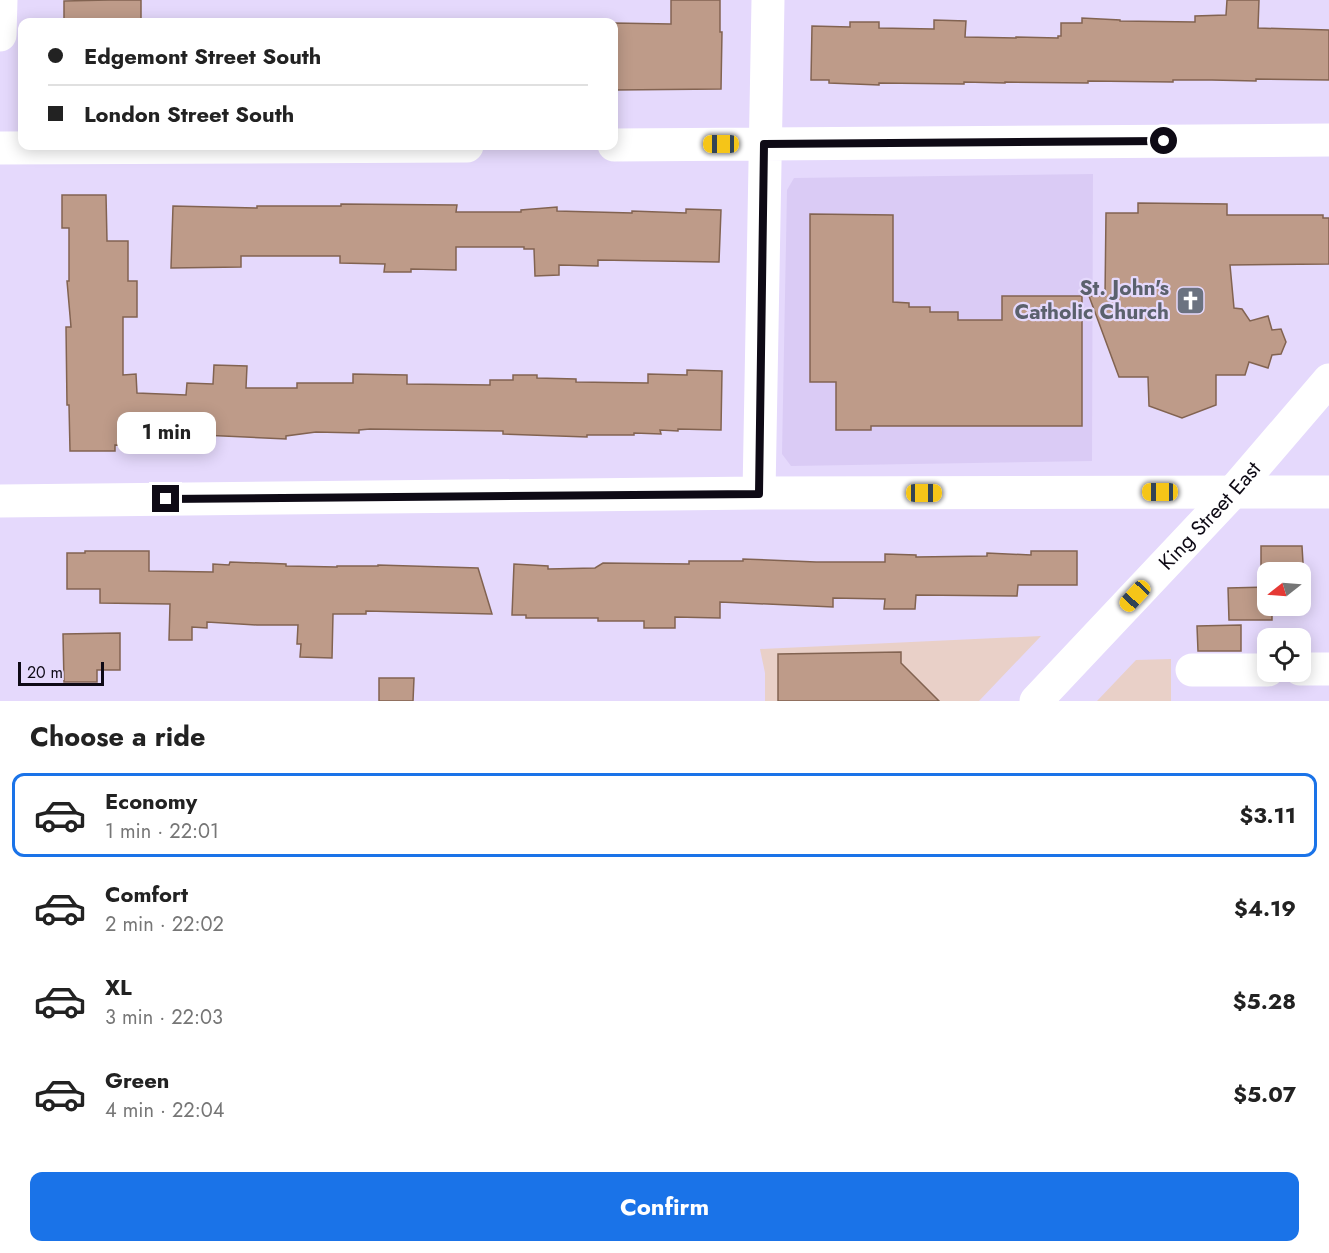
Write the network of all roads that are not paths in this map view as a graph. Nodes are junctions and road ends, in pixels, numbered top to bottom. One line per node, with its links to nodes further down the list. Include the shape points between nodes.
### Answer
1 (1, 0): 3 (street)
2 (768, 0): 5 (street)
3 (0, 35)
4 (1329, 140): 5 (street)
5 (764, 144): 6 (street); 12 (street)
6 (618, 145)
7 (0, 148): 8 (street)
8 (18, 148)
9 (1329, 380): 10 (street, King Street East)
10 (1232, 492): 11 (street); 12 (street); 18 (street, King Street East)
11 (1329, 492)
12 (759, 494): 13 (street)
13 (0, 501)
14 (1311, 669): 15 (street)
15 (1329, 669)
16 (1192, 670): 17 (street)
17 (1257, 670)
18 (1035, 701)

